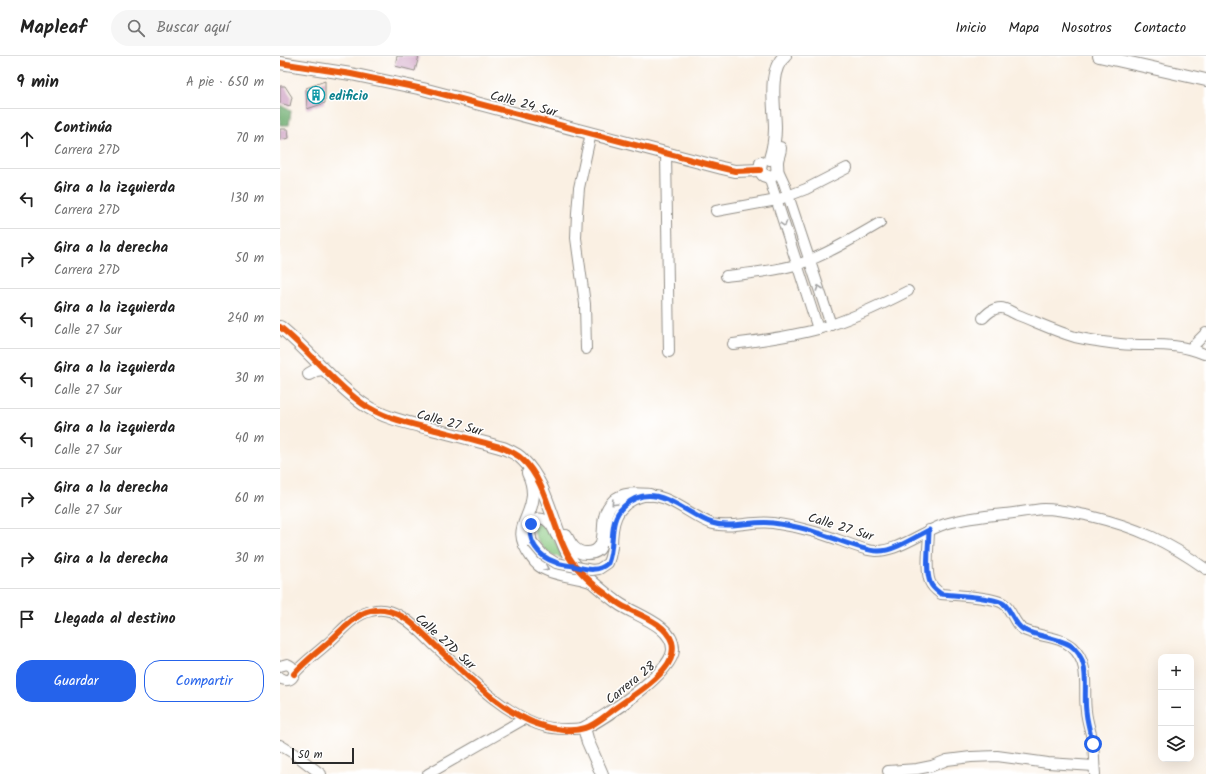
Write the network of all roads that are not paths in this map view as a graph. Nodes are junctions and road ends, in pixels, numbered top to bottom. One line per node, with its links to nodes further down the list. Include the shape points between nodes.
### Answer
1 (1099, 56): 4 (street)
2 (783, 57): 7 (street, via 774,79 776,128)
3 (280, 63): 5 (street, Calle 24 Sur, via 418,87)
4 (1206, 80)
5 (591, 133): 6 (street, Calle 24 Sur); 24 (street, via 576,213 576,238 585,304)
6 (666, 153): 7 (street, Calle 24 Sur, via 735,171); 25 (street)
7 (771, 168): 9 (street); 10 (street)
8 (847, 168): 9 (street)
9 (788, 196): 10 (street); 13 (street)
10 (777, 200): 11 (street); 14 (street, one-way to 14)
11 (716, 211)
12 (880, 223): 13 (street)
13 (810, 261): 14 (street); 18 (street, one-way to 13)
14 (797, 265): 15 (street); 20 (street)
15 (726, 276)
16 (908, 291): 18 (street, via 877,307)
17 (983, 318): 23 (street, via 990,311 1002,307 1052,329 1094,341)
18 (831, 325): 20 (street)
19 (280, 327): 27 (street, Calle 27 Sur)
20 (818, 329): 22 (street, via 768,340)
21 (1206, 333): 23 (street)
22 (733, 344)
23 (1191, 348): 26 (street)
24 (586, 349)
25 (669, 352)
26 (1204, 354)
27 (323, 369): 28 (street); 29 (street, Calle 27 Sur, via 352,396 384,416 503,448)
28 (309, 374)
29 (517, 455): 30 (street, Calle 27 Sur, via 532,470); 32 (street, via 526,466 532,483)
30 (539, 482): 31 (street, one-way to 30, via 626,495 614,501 605,516 603,542 594,552 582,553 572,547); 33 (street, Calle 27 Sur)
31 (650, 495): 35 (street, Calle 27 Sur, via 668,500 712,523 720,525 771,522 815,532 869,550 879,551 903,544); 36 (street, bridge, via 631,501 618,512 612,529 612,547 608,563 600,568 592,570 556,563 543,555)
32 (533, 515): 33 (street, via 532,509 540,507); 34 (street); 36 (street, via 529,531); 37 (street, via 547,521)
33 (552, 516): 37 (street, Calle 27 Sur)
34 (523, 525): 36 (street); 39 (street, one-way to 39, via 523,542 535,562 548,570)
35 (929, 530): 38 (street, Calle 27 Sur, via 982,516 1044,509 1063,510 1134,528 1175,548); 45 (street, via 928,574 934,589 941,594 1002,602 1022,630 1063,642 1072,646 1079,654 1086,672 1086,710 1093,744)
36 (532, 542)
37 (566, 552): 39 (street, Calle 27 Sur)
38 (1206, 570)
39 (592, 582): 40 (street, Calle 27 Sur)
40 (603, 592): 43 (street, Carrera 28, via 658,625 672,641 673,650 669,663 652,682 596,723)
41 (283, 674): 42 (street, Calle 27D Sur, via 304,662 361,614 382,610 392,612 412,624 499,703)
42 (524, 719): 43 (street, Carrera 28, via 553,728); 48 (street)
43 (584, 728): 49 (street)
44 (280, 745): 47 (street)
45 (1094, 770): 46 (street, via 997,756 947,760 917,770)
46 (888, 771)
47 (321, 774)
48 (428, 774)
49 (602, 774)

